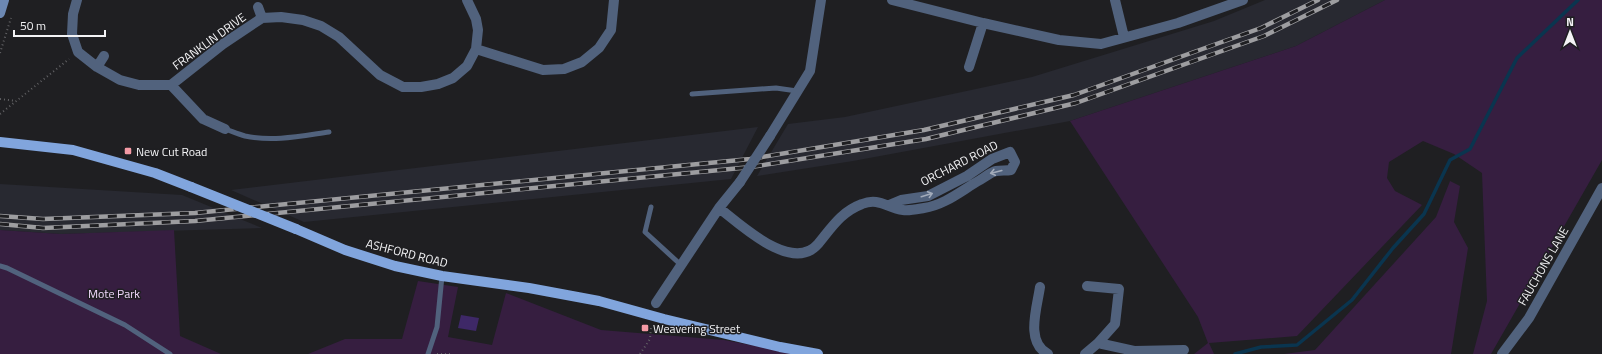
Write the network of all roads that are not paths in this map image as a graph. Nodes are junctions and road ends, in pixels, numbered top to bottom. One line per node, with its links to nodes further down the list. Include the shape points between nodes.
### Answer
1 (4, 0): 10 (street)
2 (77, 0): 16 (street, FRANKLIN DRIVE, via 72,34 78,52)
3 (467, 0): 14 (street, FRANKLIN DRIVE, via 476,19)
4 (614, 0): 14 (street, via 611,30 599,48 582,62 564,69 543,70)
5 (821, 0): 19 (street, via 810,71)
6 (892, 0): 12 (street)
7 (1115, 0): 13 (street)
8 (1243, 0): 13 (street)
9 (258, 7): 11 (street, FRANKLIN DRIVE)
10 (0, 13)
11 (262, 18): 14 (street, FRANKLIN DRIVE, via 281,17 321,26 339,37 380,76 403,87 421,87 453,78 467,66); 18 (street, FRANKLIN DRIVE, via 223,44)
12 (983, 23): 13 (street, via 1059,40 1101,44); 17 (street)
13 (1124, 37)
14 (476, 49)
15 (104, 56): 16 (street)
16 (97, 67): 18 (street, FRANKLIN DRIVE, via 120,80 139,85)
17 (969, 67)
18 (171, 85): 21 (street, FRANKLIN DRIVE, via 203,119)
19 (797, 91): 20 (lane, via 776,88); 27 (street, bridge, via 740,182)
20 (692, 94)
21 (224, 129): 22 (lane, via 245,136 286,139)
22 (329, 132)
23 (0, 142): 30 (main road, ASHFORD ROAD, bridge, via 73,150 155,173 345,250 395,266)
24 (1602, 188): 41 (street, FAUCHONS LANE, via 1529,318)
25 (889, 205): 25 (street, ORCHARD ROAD, one-way to 25, via 901,200 928,196 967,176 992,159 1010,152 1015,162 1011,170 995,171 947,200 932,206 903,210); 27 (street, via 877,201 853,208 841,216 816,246 794,254 764,242)
26 (651, 207): 28 (lane, via 645,232)
27 (719, 208): 28 (street)
28 (681, 265): 33 (street)
29 (0, 266): 36 (lane, via 126,325)
30 (442, 276): 37 (lane, via 437,327); 38 (main road, ASHFORD ROAD, via 599,301 664,319)
31 (1087, 286): 34 (street, via 1119,289 1115,324)
32 (1040, 287): 39 (street, via 1035,337 1038,346)
33 (656, 303)
34 (1098, 343): 35 (street, via 1134,351); 40 (street)
35 (1184, 350)
36 (170, 354)
37 (428, 354)
38 (818, 354)
39 (1048, 354)
40 (1085, 354)
41 (1502, 354)

